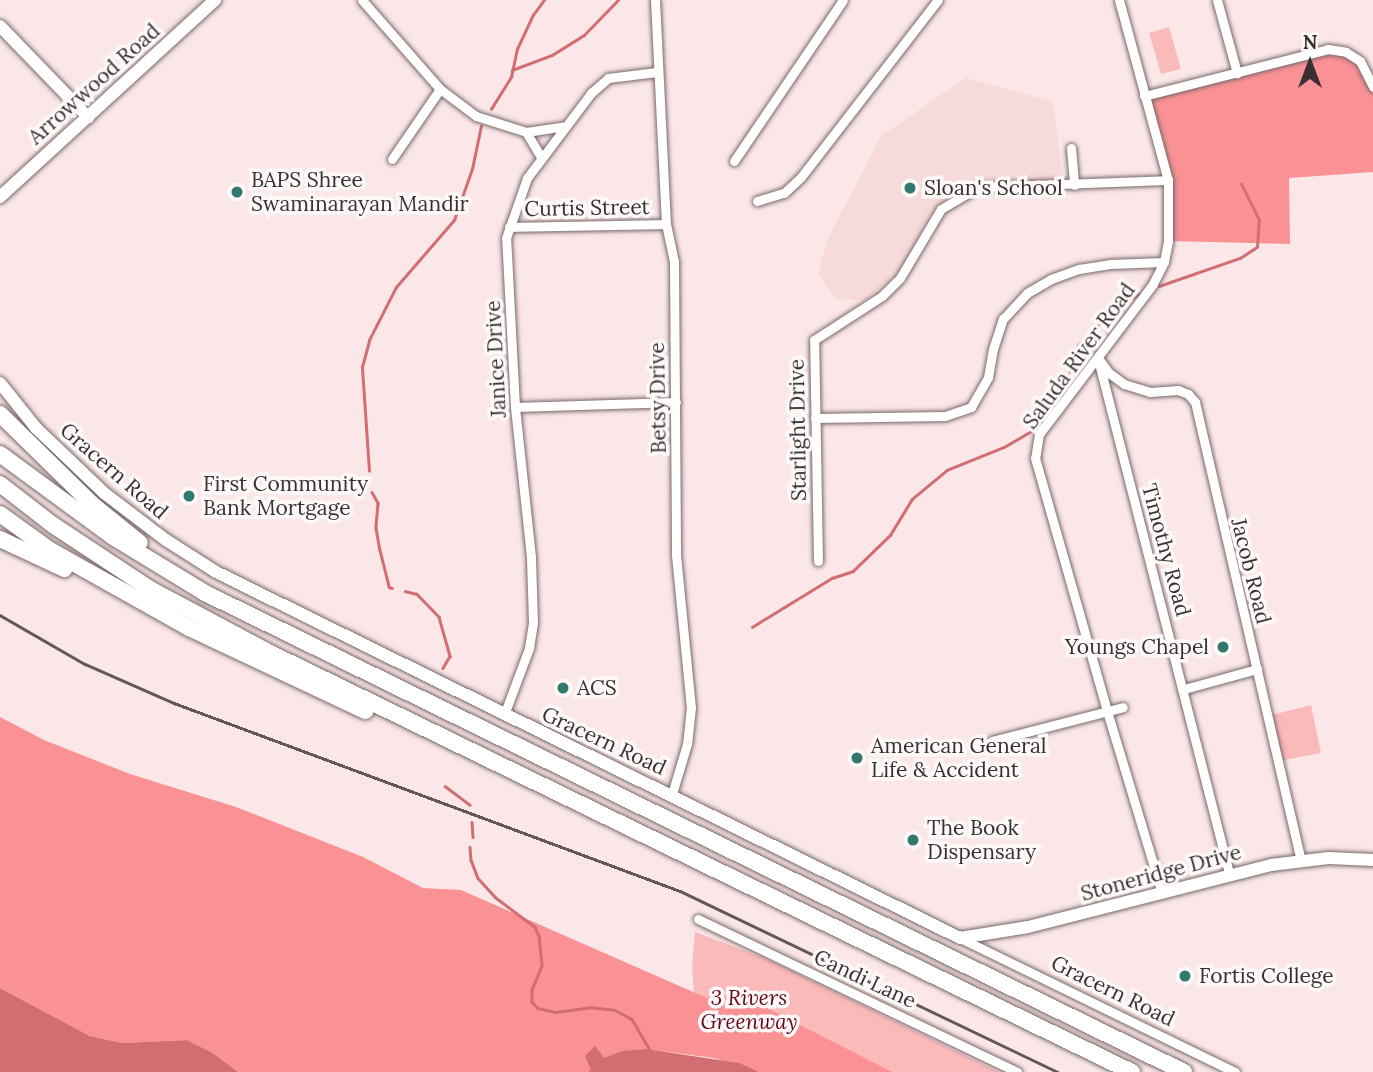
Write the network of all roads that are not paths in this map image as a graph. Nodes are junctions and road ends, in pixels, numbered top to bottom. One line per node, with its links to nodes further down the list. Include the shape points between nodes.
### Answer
1 (215, 0): 14 (street, Arrowwood Road)
2 (362, 0): 12 (street)
3 (655, 0): 9 (street, Betsy Drive)
4 (842, 0): 20 (street)
5 (938, 0): 24 (street, via 801,177 784,193)
6 (1119, 0): 13 (street, Saluda River Road)
7 (1217, 0): 10 (street)
8 (0, 26): 14 (street)
9 (657, 72): 15 (street, Janice Drive, via 608,78); 25 (street, Betsy Drive)
10 (1237, 73): 11 (street, via 1328,49 1346,52 1360,61); 13 (street)
11 (1373, 87)
12 (440, 89): 16 (street, via 476,116); 19 (street)
13 (1144, 96): 21 (street, Saluda River Road)
14 (88, 117): 23 (street, Arrowwood Road)
15 (566, 126): 16 (street); 18 (street, Janice Drive)
16 (526, 132): 18 (street)
17 (1071, 148): 22 (street)
18 (541, 157): 26 (street, Janice Drive, via 527,178)
19 (392, 159)
20 (734, 161)
21 (1168, 180): 22 (street, Starlight Drive); 27 (street, Saluda River Road, via 1170,220)
22 (1074, 185): 33 (street, Starlight Drive, via 978,187 941,209 900,278 868,307 814,340)
23 (0, 197)
24 (757, 201)
25 (666, 224): 26 (street, Curtis Street); 30 (street, Betsy Drive, via 674,261)
26 (509, 227): 31 (street, Janice Drive)
27 (1164, 262): 28 (street, Saluda River Road, via 1142,303); 33 (street, via 1079,270 1027,293 1003,319 988,377 971,407 945,416)
28 (1098, 358): 41 (street, Jacob Road, via 1124,384 1150,392 1178,390 1195,402); 42 (street, Timothy Road); 44 (street, Saluda River Road, via 1039,434 1035,458)
29 (0, 383): 45 (street, Gracern Road, via 70,461 175,547 216,572)
30 (677, 402): 31 (street); 47 (street, Betsy Drive, via 677,555 691,707 687,744)
31 (515, 407): 45 (street, Janice Drive, via 533,622 529,648)
32 (0, 414): 39 (highway, via 106,517)
33 (815, 418): 38 (street, Starlight Drive)
34 (0, 454): 39 (highway, via 113,537)
35 (0, 484): 48 (highway, via 149,589)
36 (0, 514): 40 (highway, via 50,550)
37 (0, 539): 40 (highway)
38 (818, 561)
39 (205, 593): 57 (highway)
40 (189, 628): 48 (highway, via 484,766)
41 (1257, 669): 42 (street); 49 (street, Jacob Road)
42 (1184, 689): 51 (street, Timothy Road)
43 (1123, 707): 44 (street)
44 (1107, 711): 46 (street); 52 (street, Saluda River Road)
45 (503, 715): 47 (street, Gracern Road)
46 (992, 741)
47 (672, 794): 54 (street, Gracern Road)
48 (633, 828): 56 (highway)
49 (1301, 860): 50 (street, Stoneridge Drive); 51 (street, Stoneridge Drive)
50 (1373, 860)
51 (1229, 873): 52 (street, Stoneridge Drive)
52 (1162, 893): 54 (street, Stoneridge Drive, via 1028,927)
53 (698, 919): 55 (street, Candi Lane)
54 (960, 938): 58 (street, Gracern Road)
55 (1017, 1072)
56 (1132, 1072)
57 (1184, 1072)
58 (1236, 1072)

